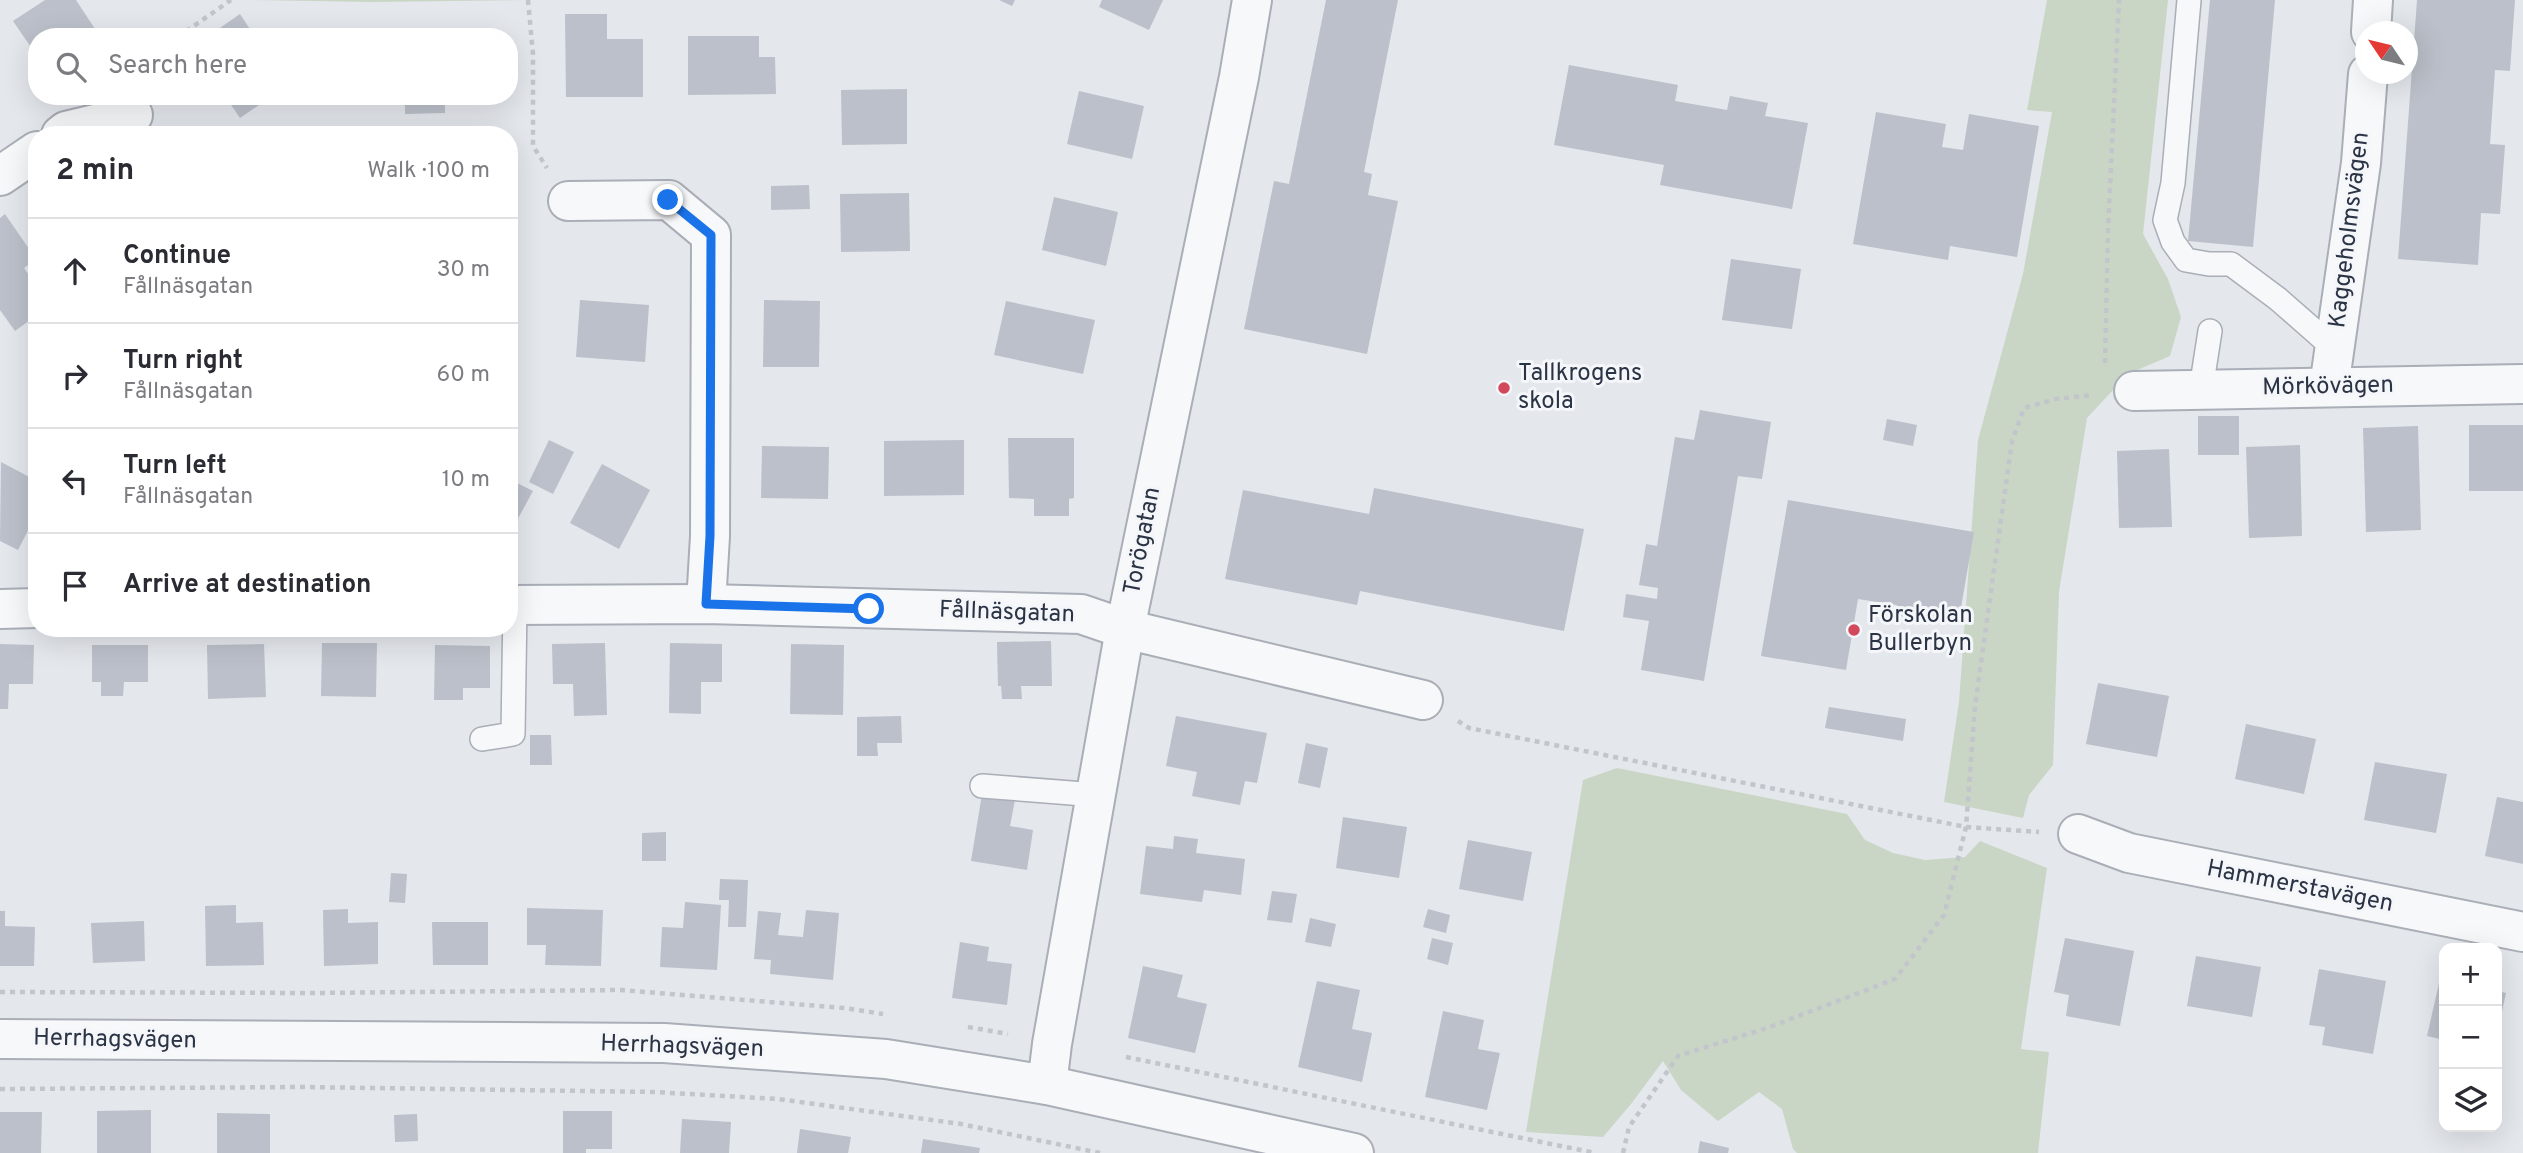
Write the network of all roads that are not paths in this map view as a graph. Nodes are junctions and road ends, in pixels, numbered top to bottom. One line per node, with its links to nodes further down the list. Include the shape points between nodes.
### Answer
1 (1252, 0): 21 (street, Torögatan)
2 (2189, 0): 12 (lane, via 2173,183 2165,220 2173,242 2186,260 2231,264)
3 (2373, 0): 4 (street)
4 (2372, 21)
5 (2367, 84): 12 (street, Kaggeholmsvägen, via 2361,163)
6 (133, 115): 7 (street)
7 (87, 126)
8 (28, 157): 9 (street)
9 (0, 176)
10 (568, 201): 17 (street, via 668,200 711,235)
11 (2210, 331): 15 (lane)
12 (2334, 349): 14 (street, Kaggeholmsvägen)
13 (2523, 383): 14 (street, Mörkövägen)
14 (2329, 387): 15 (street, Mörkövägen)
15 (2202, 389): 16 (street, Mörkövägen)
16 (2119, 392)
17 (706, 604): 18 (street, Fållnäsgatan); 21 (street, Fållnäsgatan, via 1081,614)
18 (518, 605)
19 (28, 608): 20 (street)
20 (0, 609)
21 (1125, 629): 23 (street, Fållnäsgatan); 26 (street, Torögatan)
22 (512, 637): 24 (lane, via 513,734)
23 (1423, 699)
24 (482, 739)
25 (982, 786): 26 (lane)
26 (1097, 795): 30 (street, Torögatan)
27 (2078, 834): 28 (street, Hammerstavägen, via 2129,853)
28 (2523, 932)
29 (0, 1039): 30 (street, Herrhagsvägen, via 664,1043 886,1059)
30 (1047, 1085): 31 (street, Herrhagsvägen)
31 (1354, 1153)

